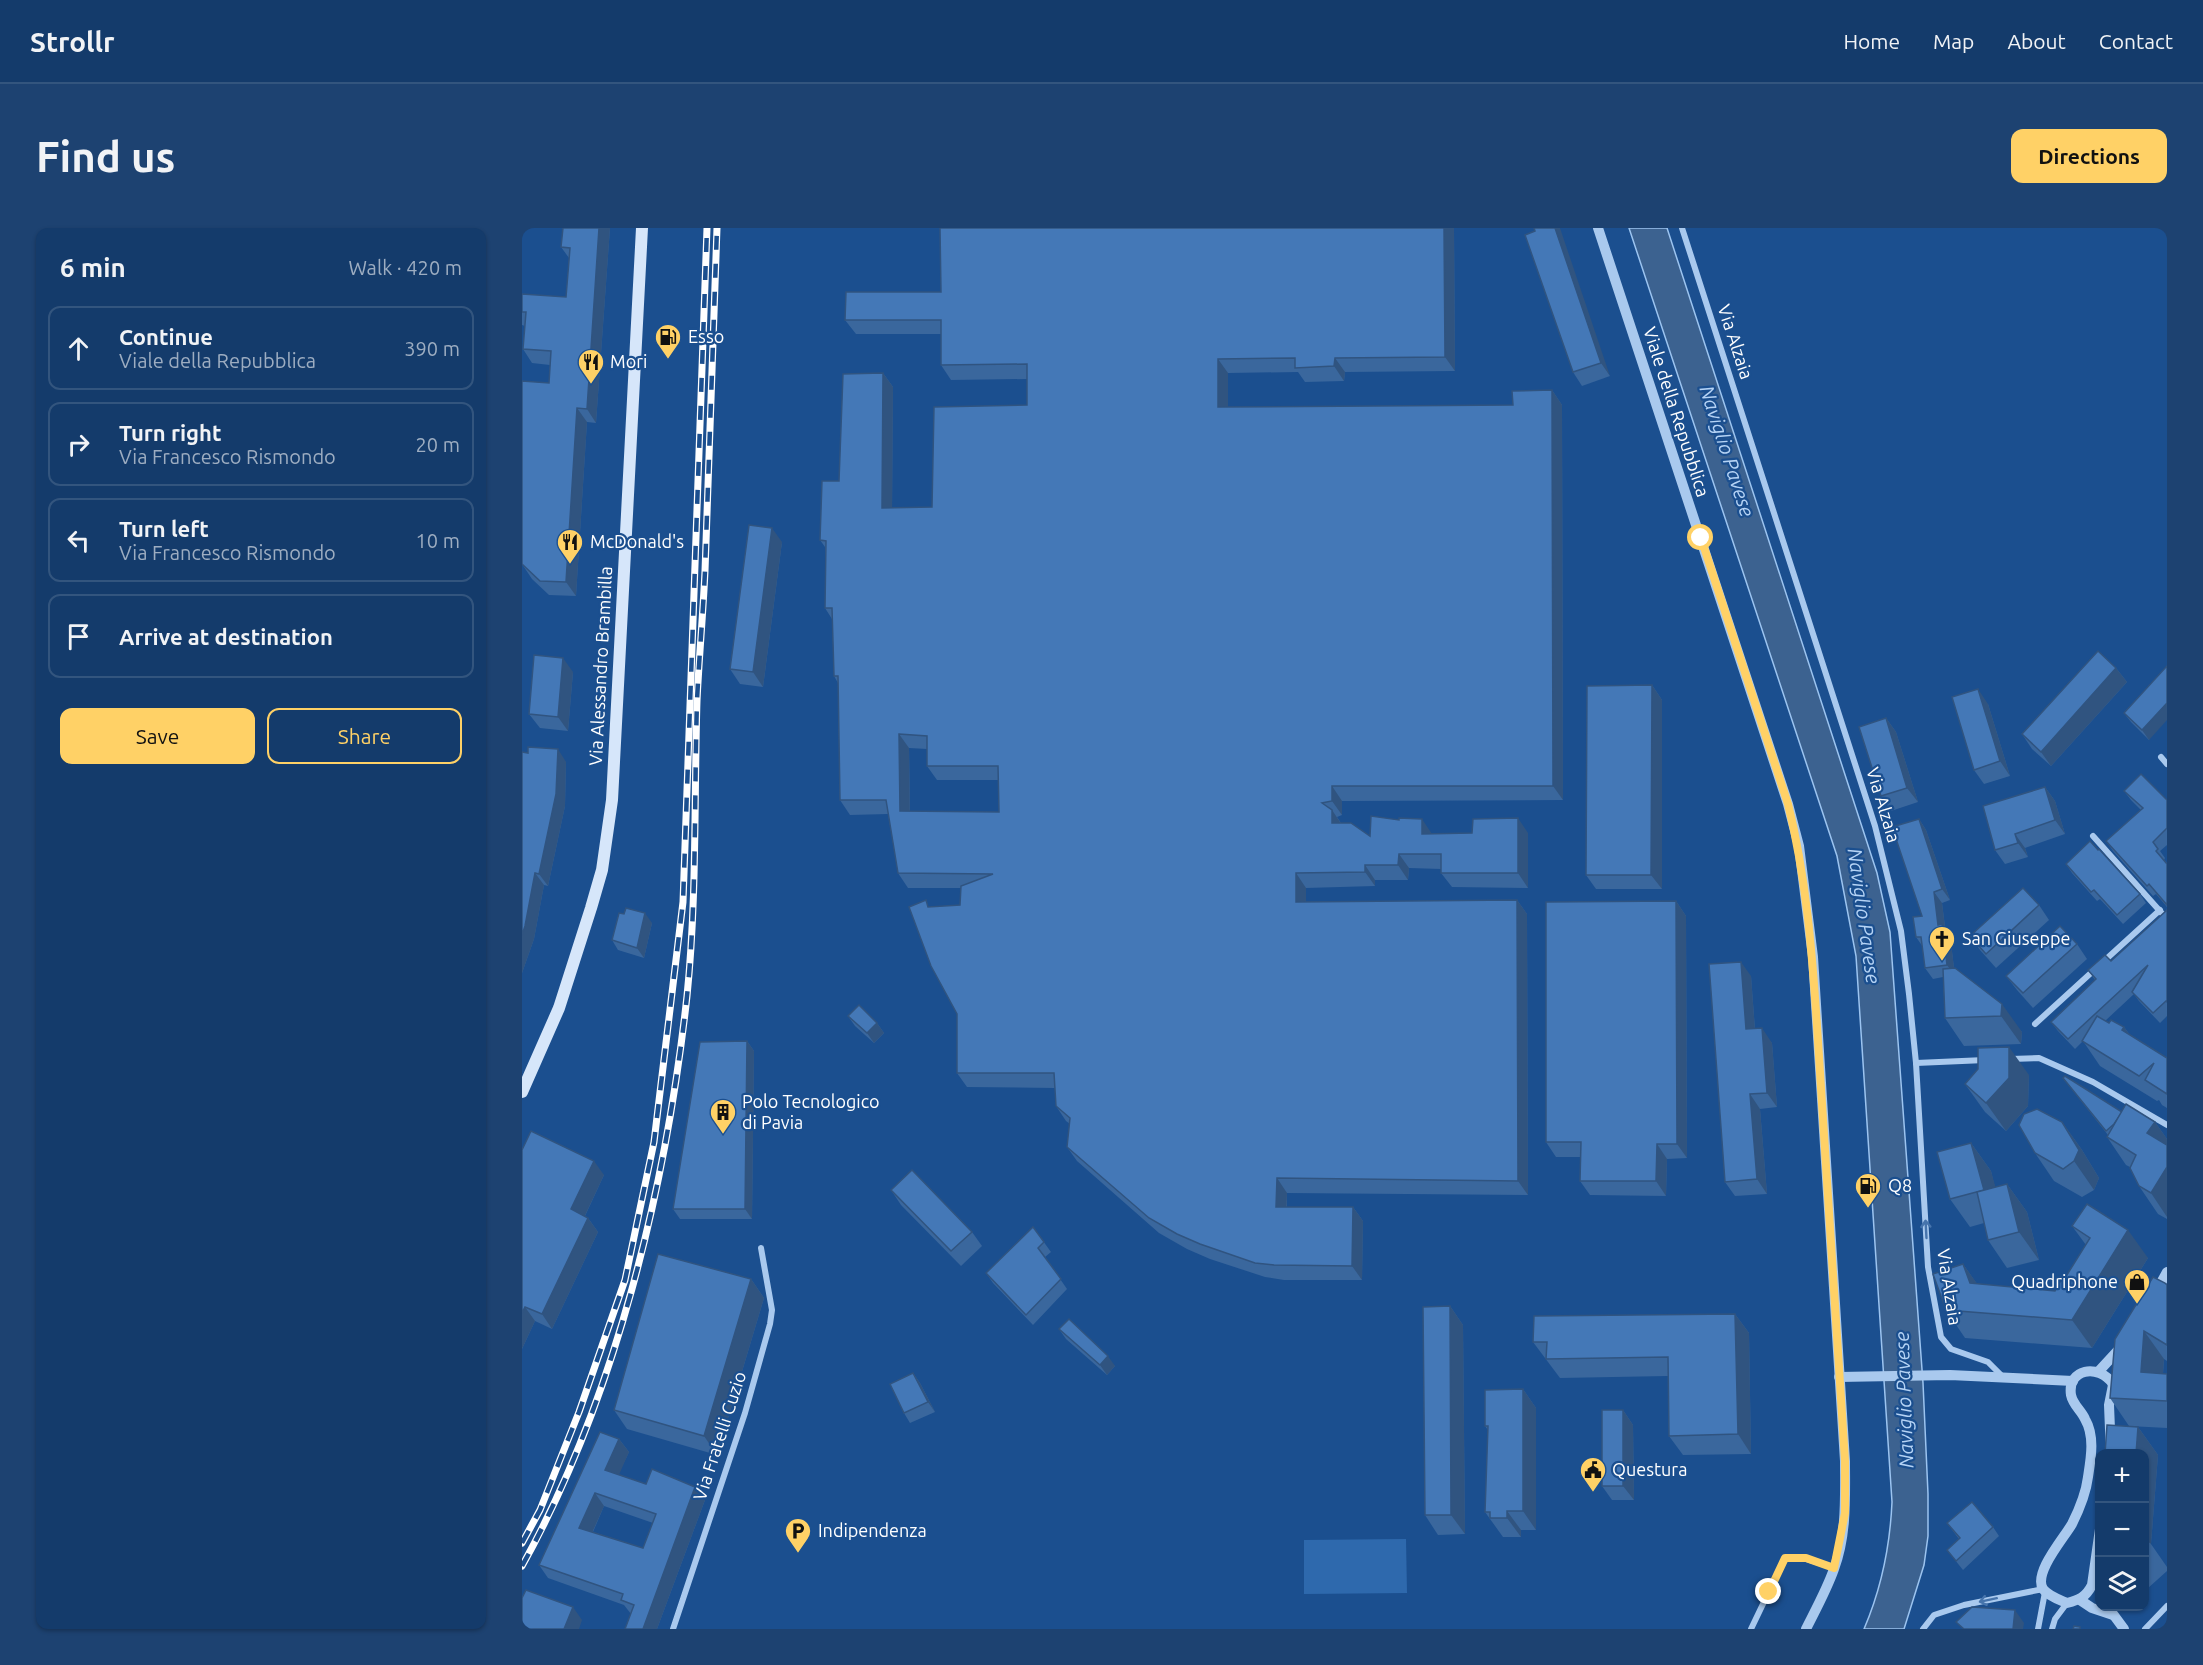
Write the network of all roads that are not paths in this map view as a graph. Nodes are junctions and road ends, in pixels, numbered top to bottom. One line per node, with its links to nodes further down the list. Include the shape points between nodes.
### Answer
1 (642, 228): 13 (main road, Via Alessandro Brambilla, via 612,800 602,870 591,908 558,1008)
2 (1598, 228): 20 (street, Viale della Repubblica, via 1799,846 1813,957)
3 (1682, 228): 12 (street, Via Alzaia, via 1875,826 1901,931)
4 (2161, 757): 5 (street)
5 (2167, 764)
6 (2092, 836): 7 (street)
7 (2160, 910): 8 (street); 9 (street)
8 (2167, 919)
9 (2035, 1024)
10 (2007, 1059): 14 (street, via 2039,1058 2093,1082)
11 (1996, 1060): 12 (street)
12 (1916, 1063): 21 (street, Via Alzaia, one-way to 12, via 1988,1362 1951,1349 1941,1337 1928,1267)
13 (522, 1092)
14 (2167, 1125)
15 (760, 1248): 34 (street, Via Fratelli Cuzio, via 772,1310 770,1324 745,1413)
16 (2167, 1272): 17 (street)
17 (2152, 1300)
18 (2099, 1371): 19 (street); 19 (street, via 2131,1336); 22 (street, via 2080,1374)
19 (2116, 1376): 23 (street, via 2109,1405)
20 (1839, 1377): 21 (street); 25 (street, Viale della Repubblica, via 1845,1513)
21 (2002, 1377): 22 (street)
22 (2073, 1381): 28 (street, via 2071,1397 2091,1432 2088,1479 2072,1524 2047,1563)
23 (2110, 1449)
24 (2096, 1557): 26 (street)
25 (1834, 1568): 35 (street, via 1806,1558 1785,1558); 36 (street, Viale della Repubblica)
26 (2094, 1572): 27 (street); 29 (street, via 2092,1586)
27 (2095, 1575)
28 (2044, 1590): 30 (street); 37 (street, one-way to 37, via 1934,1614); 38 (street)
29 (2080, 1600): 30 (street); 32 (street)
30 (2067, 1603): 39 (street)
31 (2167, 1606): 41 (street)
32 (2095, 1608)
33 (2111, 1611): 40 (street)
34 (673, 1629)
35 (1751, 1629)
36 (1806, 1629)
37 (1923, 1629)
38 (2038, 1629)
39 (2052, 1629)
40 (2124, 1629)
41 (2145, 1629)

